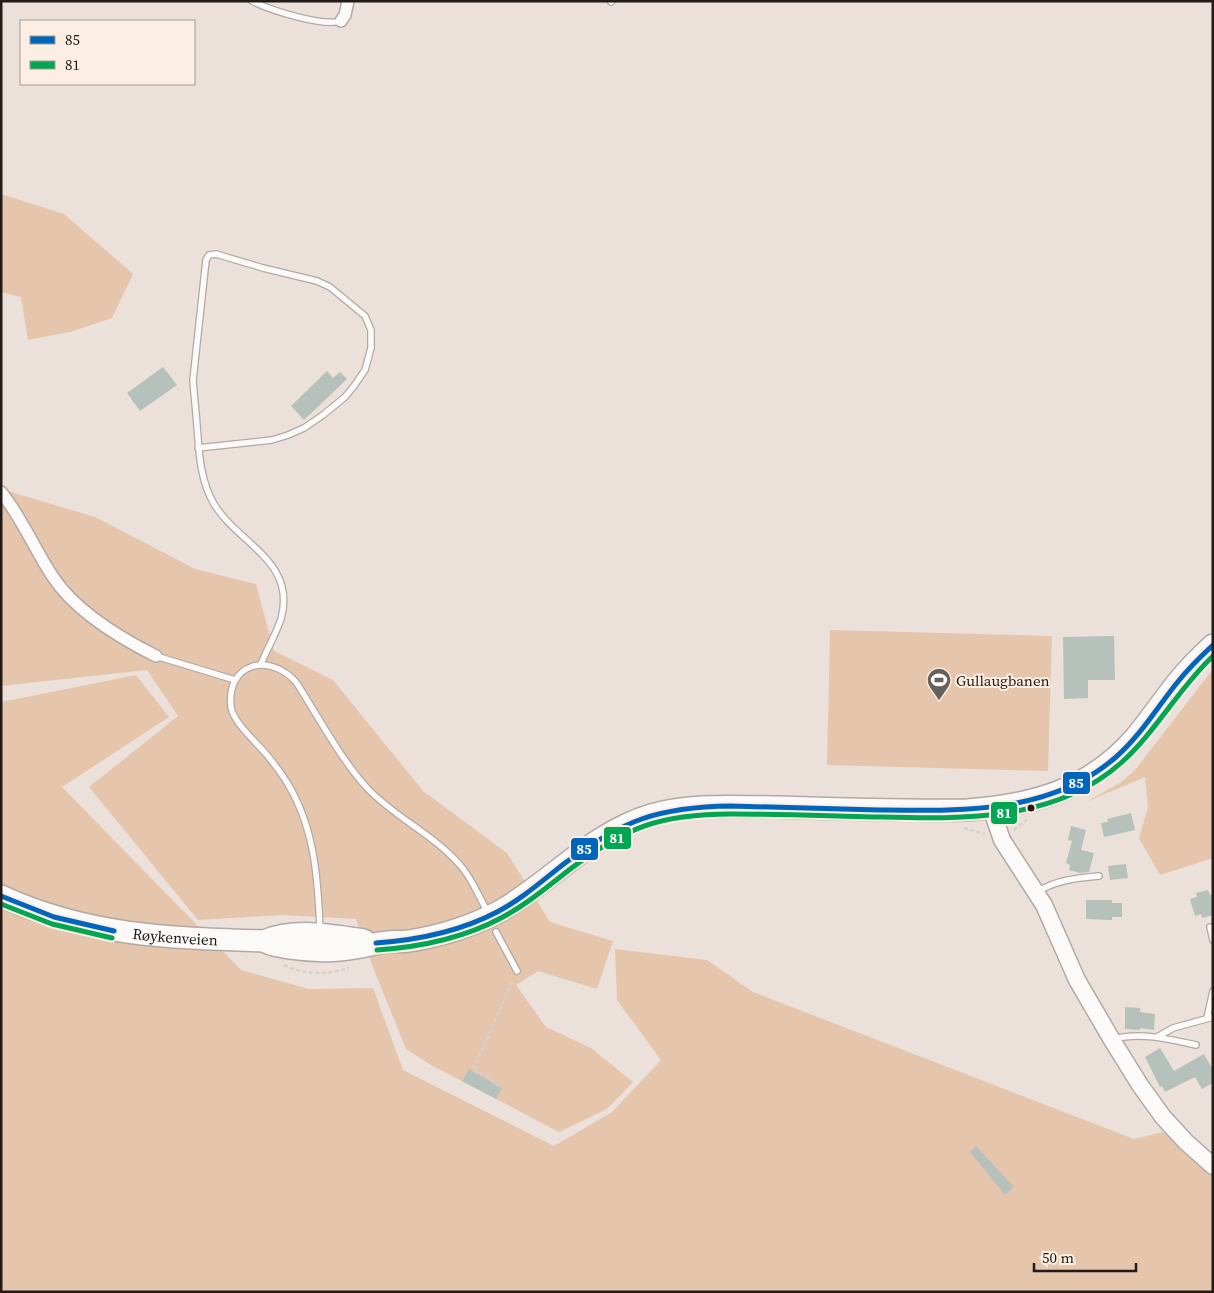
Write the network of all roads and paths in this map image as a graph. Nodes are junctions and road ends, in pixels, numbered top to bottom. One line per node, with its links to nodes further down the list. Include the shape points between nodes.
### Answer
1 (252, 1): 3 (lane, via 299,18 334,24)
2 (348, 1): 3 (street)
3 (341, 21)
4 (198, 448): 4 (lane, via 280,437 304,428 323,415 345,396 365,370 371,348 369,323 365,316 330,287 317,281 216,254 209,255 193,370); 8 (lane, via 204,480 213,503 270,564 283,587 281,618)
5 (1, 492): 7 (street, via 54,579 70,597 119,636)
6 (1213, 645): 10 (highway, Røykenveien, via 1186,671 1136,737 1098,772 1046,797)
7 (156, 656): 9 (lane)
8 (261, 664): 9 (lane, via 251,666); 14 (lane, via 280,668 289,674 354,773 378,798 459,864)
9 (235, 680): 18 (lane, via 231,694 232,712 290,787 311,840 318,886)
10 (991, 808): 12 (street, via 1002,840); 18 (highway, Røykenveien, via 933,811 734,806 663,812 606,834 514,902 479,921 432,937 408,941)
11 (1099, 876): 12 (lane, via 1056,882)
12 (1037, 892): 23 (street, via 1077,980)
13 (1, 896): 18 (highway, Røykenveien, via 54,917 95,928 168,937 264,941 300,934)
14 (485, 908)
15 (1210, 927): 17 (lane)
16 (496, 932): 19 (lane)
17 (1213, 940)
18 (320, 943)
19 (517, 972): 25 (path, via 473,1071 487,1076)
20 (1213, 991): 21 (lane)
21 (1210, 1017): 22 (lane, via 1173,1028)
22 (1157, 1037): 23 (lane); 24 (lane)
23 (1112, 1040): 26 (street, via 1163,1117)
24 (1196, 1045)
25 (498, 1086)
26 (1213, 1166)

